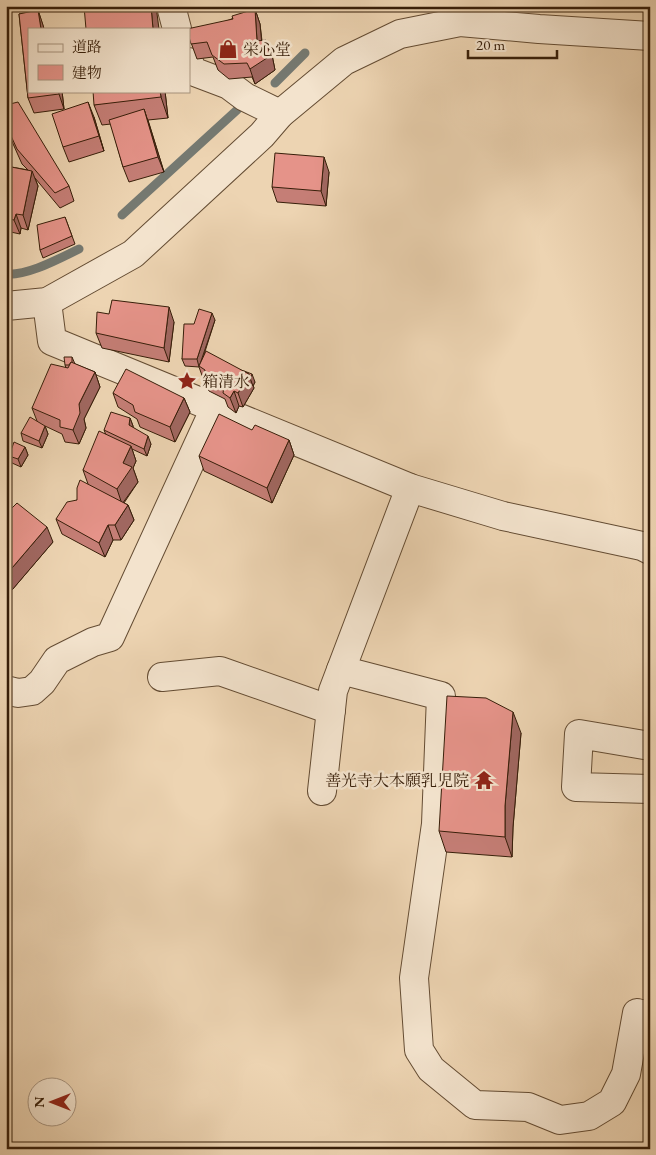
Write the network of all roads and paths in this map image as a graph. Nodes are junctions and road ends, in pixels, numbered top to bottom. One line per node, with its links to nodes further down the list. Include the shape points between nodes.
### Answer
1 (171, 6): 3 (street)
2 (539, 18): 4 (street); 6 (street, via 460,22 400,34 344,61)
3 (177, 28)
4 (650, 36)
5 (190, 65): 6 (street, via 192,71 229,85 245,97)
6 (280, 114): 7 (street, via 262,135 133,254)
7 (48, 302): 8 (street); 9 (street, via 52,341)
8 (6, 306)
9 (215, 408): 10 (street); 14 (street, via 110,636 57,660 32,691 18,693)
10 (410, 488): 11 (street, via 502,516); 12 (street)
11 (650, 550)
12 (341, 670): 15 (street, via 333,691); 19 (street, via 441,696 436,824 414,978 419,1050 432,1069 475,1105 528,1107 560,1120 589,1116 612,1102 626,1074 637,1013)
13 (162, 677): 15 (street, via 220,671)
14 (6, 690)
15 (331, 710): 18 (street)
16 (650, 746): 17 (street, via 578,734 576,787)
17 (650, 789)
18 (322, 791)
19 (650, 1016)

